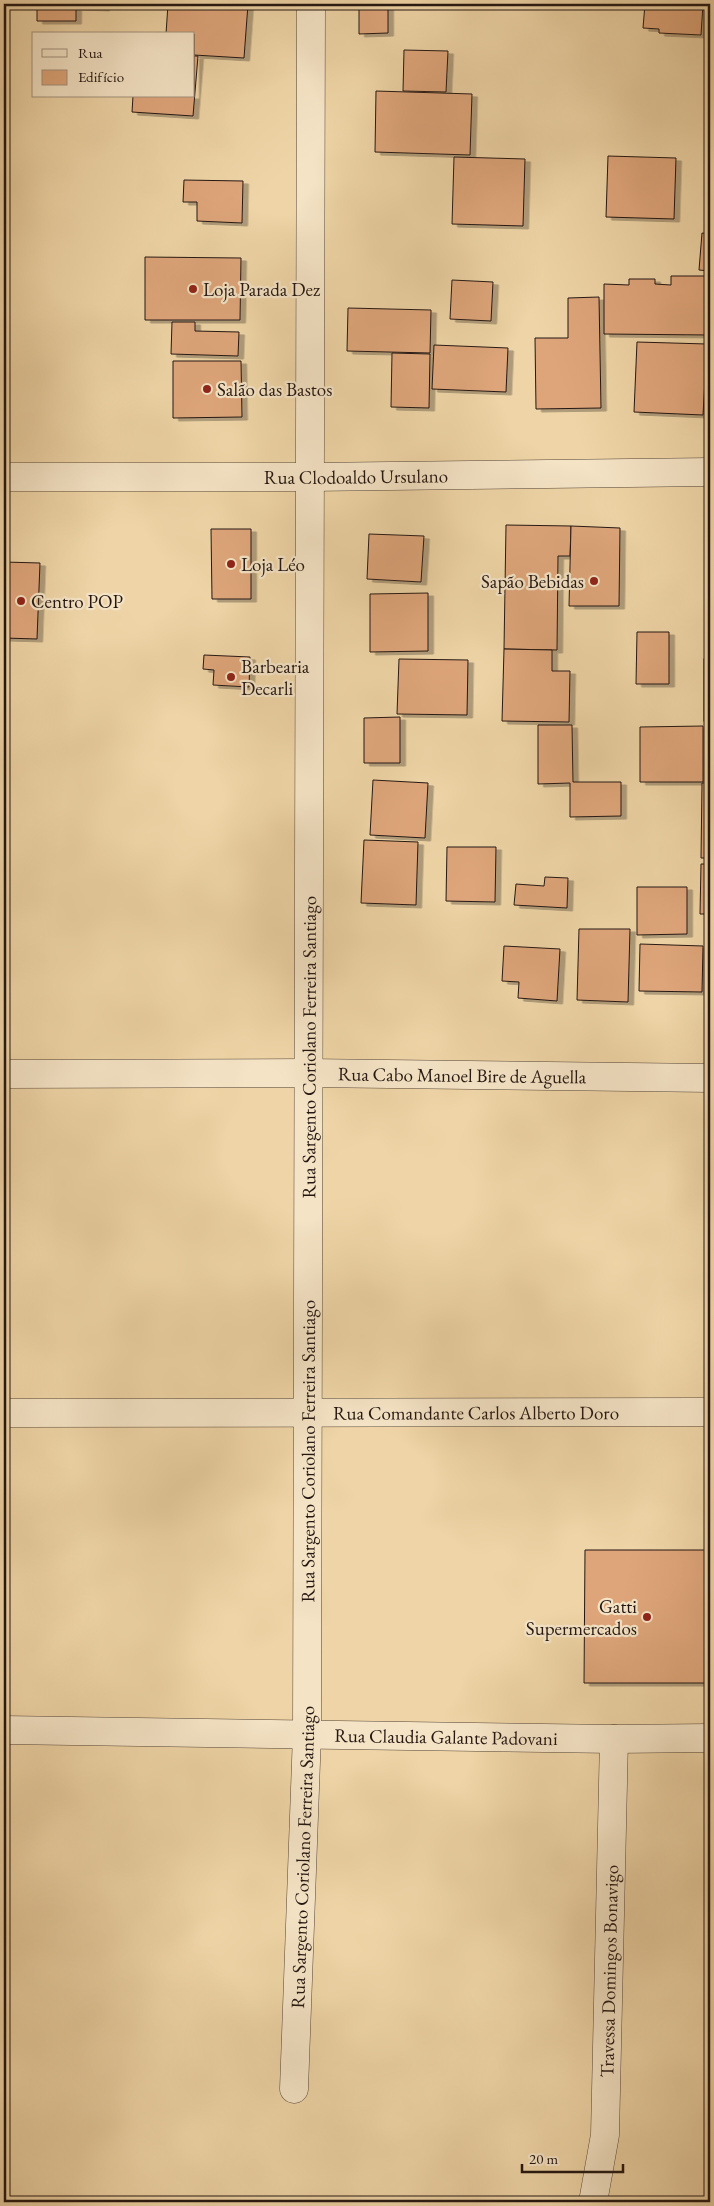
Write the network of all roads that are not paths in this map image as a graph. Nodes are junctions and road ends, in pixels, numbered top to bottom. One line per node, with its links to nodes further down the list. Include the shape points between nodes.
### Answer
1 (310, 4): 4 (street, Rua Sargento Coriolano Ferreira Santiago)
2 (710, 472): 4 (street, Rua Clodoaldo Ursulano)
3 (4, 477): 4 (street, Rua Clodoaldo Ursulano)
4 (310, 477): 5 (street, Rua Sargento Coriolano Ferreira Santiago)
5 (308, 1073): 6 (street, Rua Cabo Manoel Bire de Aguella); 7 (street, Rua Cabo Manoel Bire de Aguella); 9 (street, Rua Sargento Coriolano Ferreira Santiago)
6 (4, 1074)
7 (710, 1078)
8 (4, 1412): 9 (street, Rua Comandante Carlos Alberto Doro)
9 (308, 1412): 10 (street, Rua Comandante Carlos Alberto Doro); 12 (street, Rua Sargento Coriolano Ferreira Santiago)
10 (710, 1412)
11 (4, 1730): 12 (street, Rua Claudia Galante Padovani)
12 (307, 1734): 14 (street, Rua Claudia Galante Padovani); 15 (street, Rua Sargento Coriolano Ferreira Santiago)
13 (710, 1738): 14 (street, Rua Claudia Galante Padovani)
14 (614, 1739): 16 (street, Travessa Domingos Bonavigo, via 605,2135)
15 (294, 2089)
16 (593, 2202)

